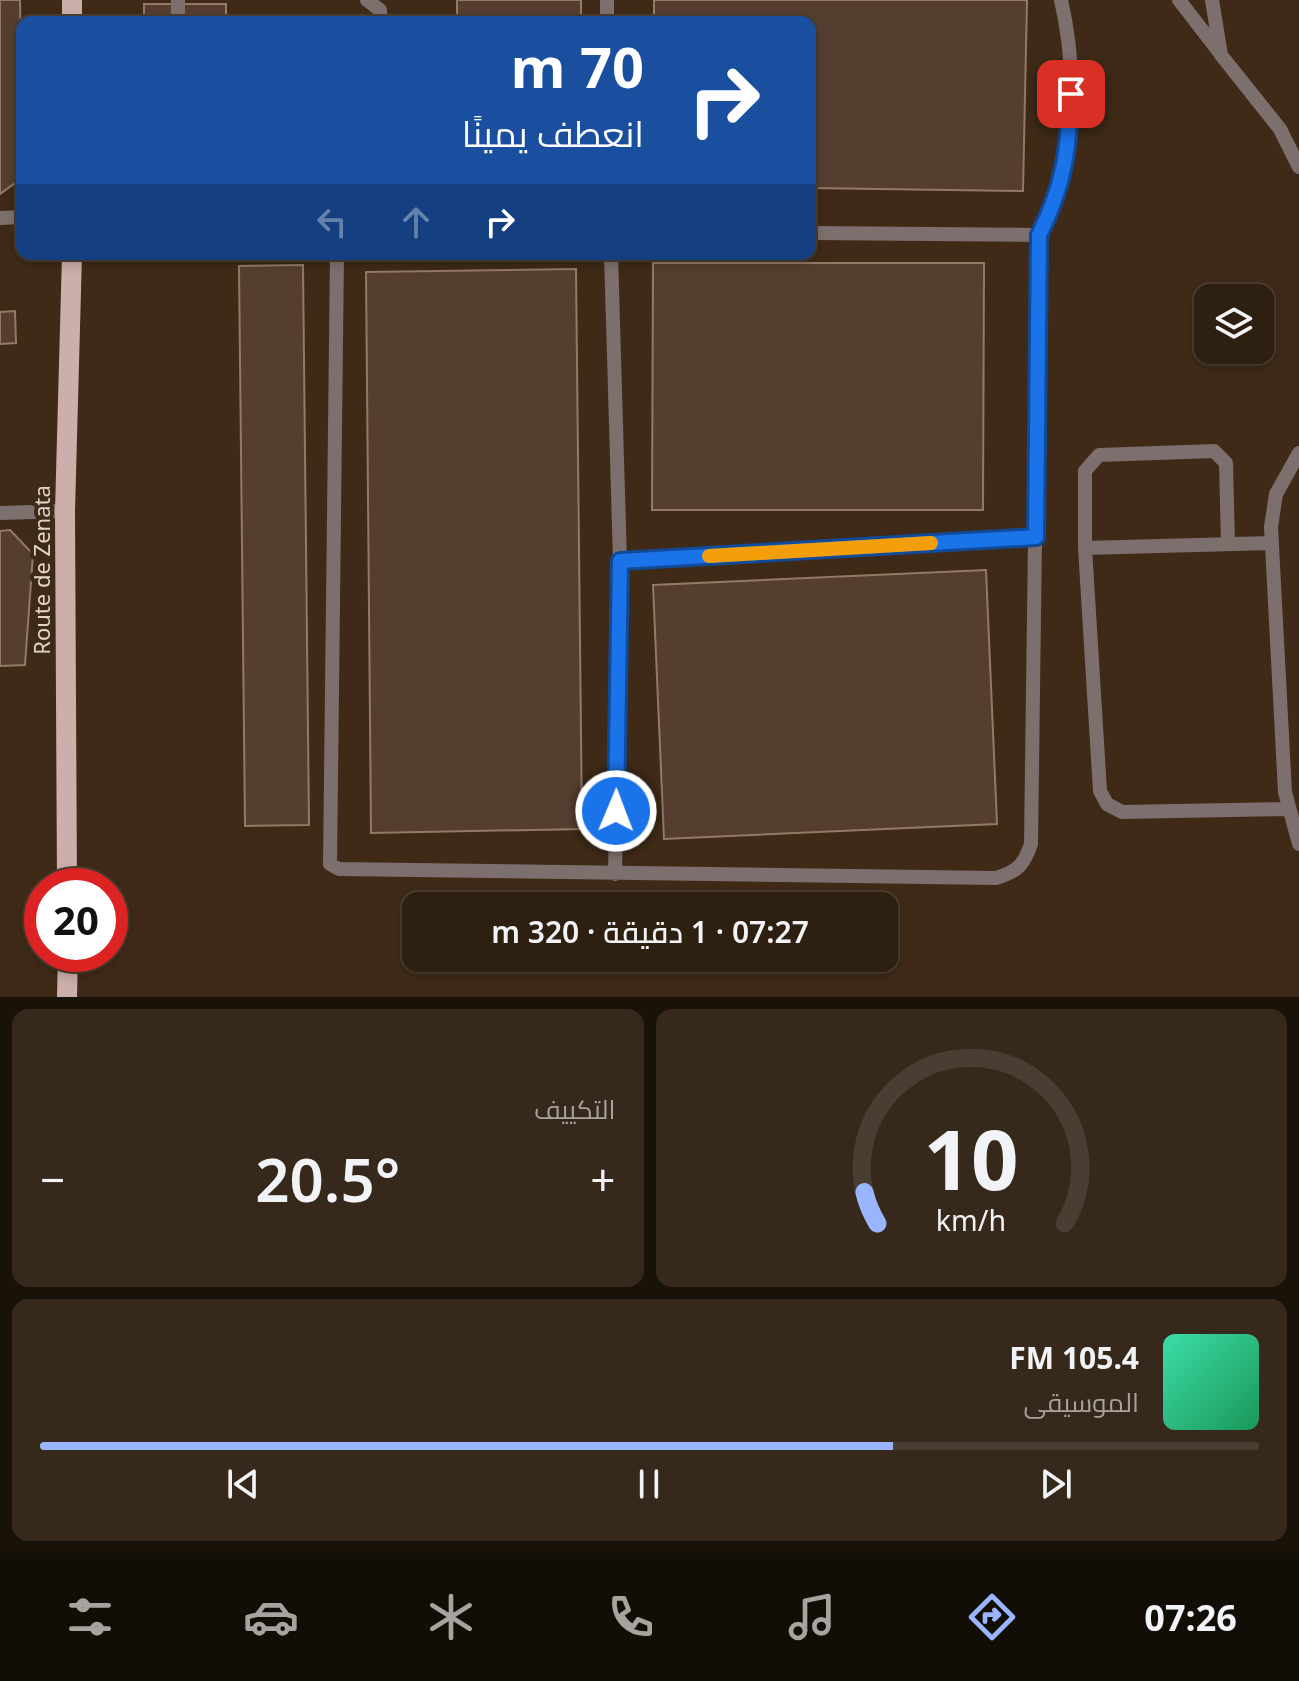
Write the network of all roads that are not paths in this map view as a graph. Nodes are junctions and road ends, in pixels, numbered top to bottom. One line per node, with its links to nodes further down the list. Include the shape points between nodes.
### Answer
1 (367, 0): 5 (lane)
2 (1061, 0): 9 (lane, via 1071,94 1069,149)
3 (1179, 0): 6 (lane)
4 (1212, 0): 6 (lane)
5 (380, 16)
6 (1221, 55): 7 (lane, via 1280,129)
7 (1299, 167)
8 (816, 233): 9 (lane)
9 (1039, 235): 16 (lane)
10 (72, 260): 14 (main road, Route de Zenata)
11 (337, 260): 24 (lane, via 328,860 339,869)
12 (611, 260): 20 (lane)
13 (1299, 453): 17 (lane, via 1276,494)
14 (65, 511): 15 (lane); 23 (main road, Route de Zenata)
15 (0, 513)
16 (1036, 537): 20 (lane); 24 (lane, via 1031,844 1014,873 996,878)
17 (1271, 543): 18 (lane); 21 (lane)
18 (1228, 544): 19 (lane); 19 (lane, via 1226,463 1207,449 1094,459 1083,480)
19 (1085, 548): 21 (lane, via 1099,784 1107,804 1131,813)
20 (620, 561): 24 (lane)
21 (1289, 809): 22 (lane)
22 (1299, 844)
23 (67, 868)
24 (615, 874)
25 (68, 972): 26 (main road)
26 (67, 997)

